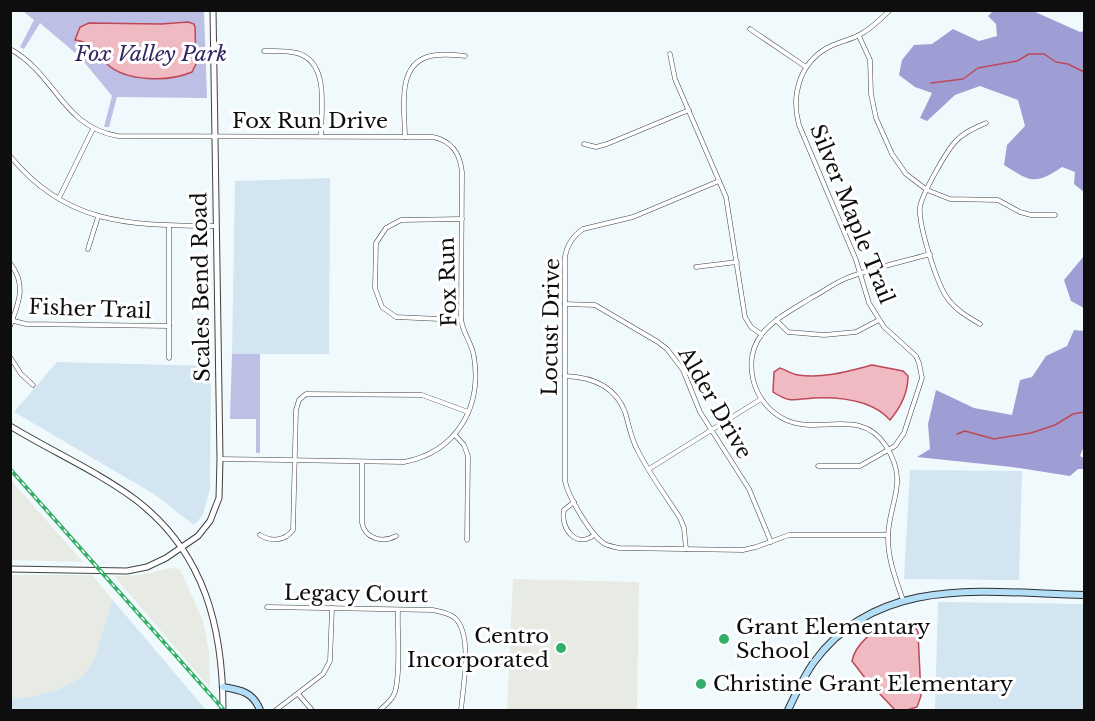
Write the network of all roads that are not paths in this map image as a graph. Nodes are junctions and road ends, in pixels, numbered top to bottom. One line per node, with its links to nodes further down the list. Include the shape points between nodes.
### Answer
1 (213, 10): 13 (street, Scales Bend Road)
2 (890, 10): 4 (street, Silver Maple Trail)
3 (750, 29): 9 (street)
4 (859, 36): 9 (street, Silver Maple Trail, via 825,49); 19 (street, via 870,60 876,118 906,174)
5 (10, 49): 12 (street, via 37,68 70,110)
6 (264, 51): 14 (street, via 297,53 316,67 321,83)
7 (670, 54): 10 (street, via 675,79)
8 (465, 56): 15 (street, via 434,56 413,66 406,81)
9 (806, 68): 31 (street, Silver Maple Trail, via 796,94 796,115)
10 (689, 110): 16 (street, via 618,140 596,147); 18 (street)
11 (986, 123): 19 (street, via 955,142)
12 (93, 129): 13 (street, Fox Run Drive, via 118,136); 20 (street)
13 (215, 136): 14 (street, Fox Run Drive); 25 (street, Scales Bend Road)
14 (321, 136): 15 (street, Fox Run Drive)
15 (405, 137): 23 (street, Fox Run, via 440,138 456,150 461,162)
16 (584, 144)
17 (10, 156): 20 (street)
18 (719, 181): 28 (street, via 729,209); 32 (street, Locust Drive, via 633,216 577,233 566,250)
19 (927, 190): 21 (street, via 950,199 998,200 1030,215); 27 (street, via 920,210)
20 (58, 198): 22 (street)
21 (1055, 215)
22 (98, 217): 24 (street); 26 (street)
23 (462, 219): 34 (street, Fox Run); 34 (street, via 401,220 386,228 376,243 375,288 382,307 396,317)
24 (169, 226): 25 (street); 39 (street)
25 (216, 226): 51 (street, Scales Bend Road)
26 (88, 249)
27 (930, 254): 31 (street); 37 (street, via 947,298)
28 (736, 262): 30 (street); 40 (street, via 745,317)
29 (10, 263): 33 (street, via 21,293)
30 (696, 267)
31 (860, 274): 35 (street, via 842,280); 36 (street, Silver Maple Trail)
32 (565, 304): 43 (street, Locust Drive); 48 (street, Alder Drive, via 595,305 658,342 683,370 695,403)
33 (12, 320): 38 (street); 39 (street, Fisher Trail, via 26,324)
34 (461, 320): 46 (street, Fox Run, via 474,361)
35 (776, 320): 36 (street, via 788,332 824,335 856,332); 40 (street)
36 (879, 320): 50 (street, Silver Maple Trail, via 915,356 922,378 904,433)
37 (980, 324)
38 (10, 326)
39 (169, 326): 42 (street)
40 (761, 334): 45 (street, via 752,364 753,382)
41 (10, 357): 44 (street)
42 (169, 358)
43 (565, 376): 55 (street, via 597,381 618,398 636,448); 56 (street, Locust Drive, via 565,481)
44 (33, 385)
45 (761, 399): 48 (street); 50 (street, via 772,411 795,423 864,427)
46 (468, 412): 49 (street, Fox Run); 52 (street, via 422,395 306,394 297,404)
47 (10, 426): 63 (street, via 136,500)
48 (711, 430): 55 (street); 62 (street, Alder Drive, via 749,489)
49 (455, 435): 53 (street, Fox Run, via 438,450 414,460); 61 (street, via 468,456)
50 (889, 450): 54 (street, via 860,466); 60 (street, via 898,487)
51 (220, 459): 52 (street, Fox Run); 63 (street, Scales Bend Road, via 215,512 204,530)
52 (295, 461): 53 (street, Fox Run); 58 (street, via 293,531 282,539)
53 (362, 462): 59 (street, via 364,532 374,538)
54 (818, 466)
55 (649, 470): 64 (street, via 680,519)
56 (574, 502): 57 (street, Locust Drive); 57 (street, Locust Drive, via 564,510 562,521 566,531 579,540)
57 (594, 534): 64 (street, Locust Drive, via 605,544 619,548)
58 (260, 535)
59 (396, 536)
60 (888, 536): 62 (street, Locust Drive, via 789,535); 67 (street, via 890,561)
61 (467, 540)
62 (771, 542): 64 (street, Locust Drive, via 742,550)
63 (182, 549): 65 (street, Scales Bend Road, via 154,564 127,571); 71 (street, via 201,580 210,605)
64 (686, 549)
65 (10, 569)
66 (1084, 595): 67 (main road, via 966,593)
67 (903, 600): 79 (main road, via 869,615 834,640 809,670)
68 (267, 607): 69 (street, Legacy Court)
69 (332, 608): 70 (street, Legacy Court); 72 (street, via 330,661 323,674)
70 (398, 609): 77 (street, via 395,693); 78 (street, Legacy Court, via 444,612 460,624 466,642)
71 (223, 687): 73 (street); 74 (main road, via 255,699)
72 (298, 694): 75 (street); 76 (street)
73 (223, 711)
74 (260, 711)
75 (276, 711)
76 (312, 711)
77 (380, 711)
78 (461, 711)
79 (788, 711)

